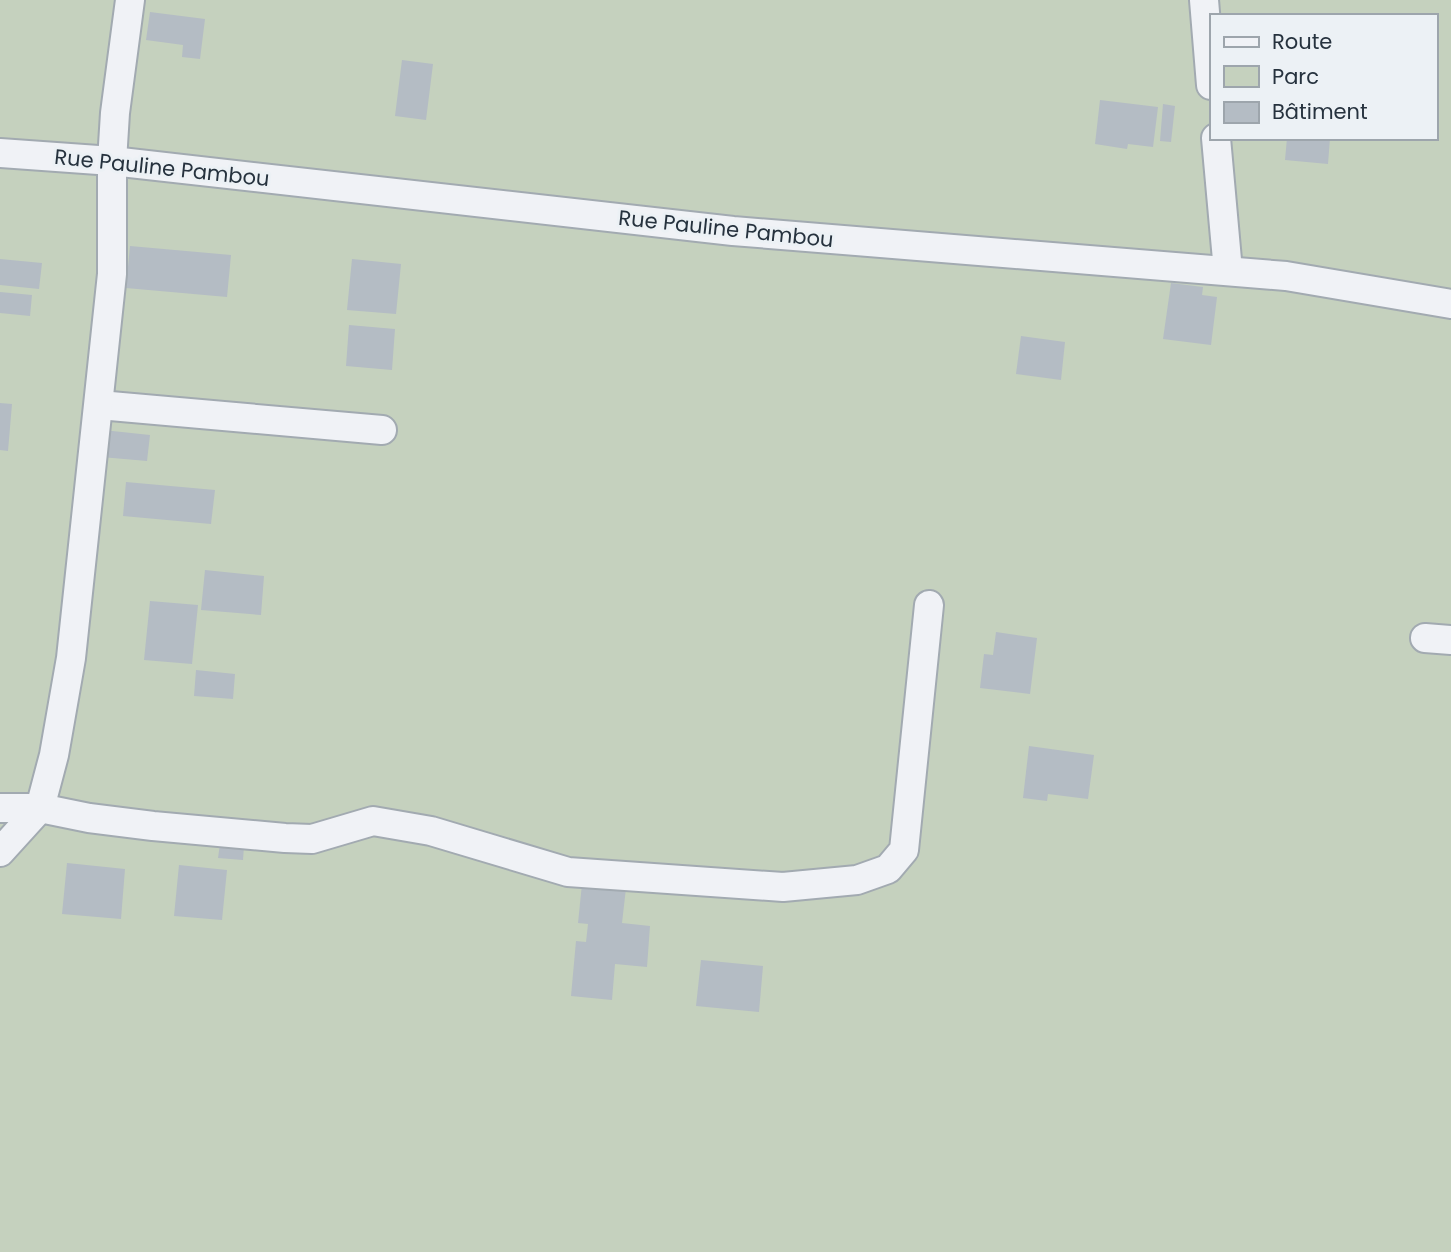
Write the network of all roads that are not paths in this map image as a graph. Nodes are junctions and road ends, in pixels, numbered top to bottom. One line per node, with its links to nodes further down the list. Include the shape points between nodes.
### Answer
1 (130, 0): 6 (street)
2 (1204, 0): 3 (street)
3 (1210, 73)
4 (1216, 140): 7 (street)
5 (0, 153): 6 (street, Rue Pauline Pambou)
6 (112, 161): 7 (street, Rue Pauline Pambou, via 733,231); 9 (street, via 112,274)
7 (1228, 271): 8 (street, Rue Pauline Pambou, via 1286,276)
8 (1451, 304)
9 (99, 405): 10 (street); 13 (street, via 71,658)
10 (382, 430)
11 (929, 605): 13 (street, via 904,850 888,869 857,880 783,887 568,872 430,831 373,821 312,839 285,838 153,826)
12 (0, 808): 13 (street)
13 (40, 808): 14 (street)
14 (0, 852)

